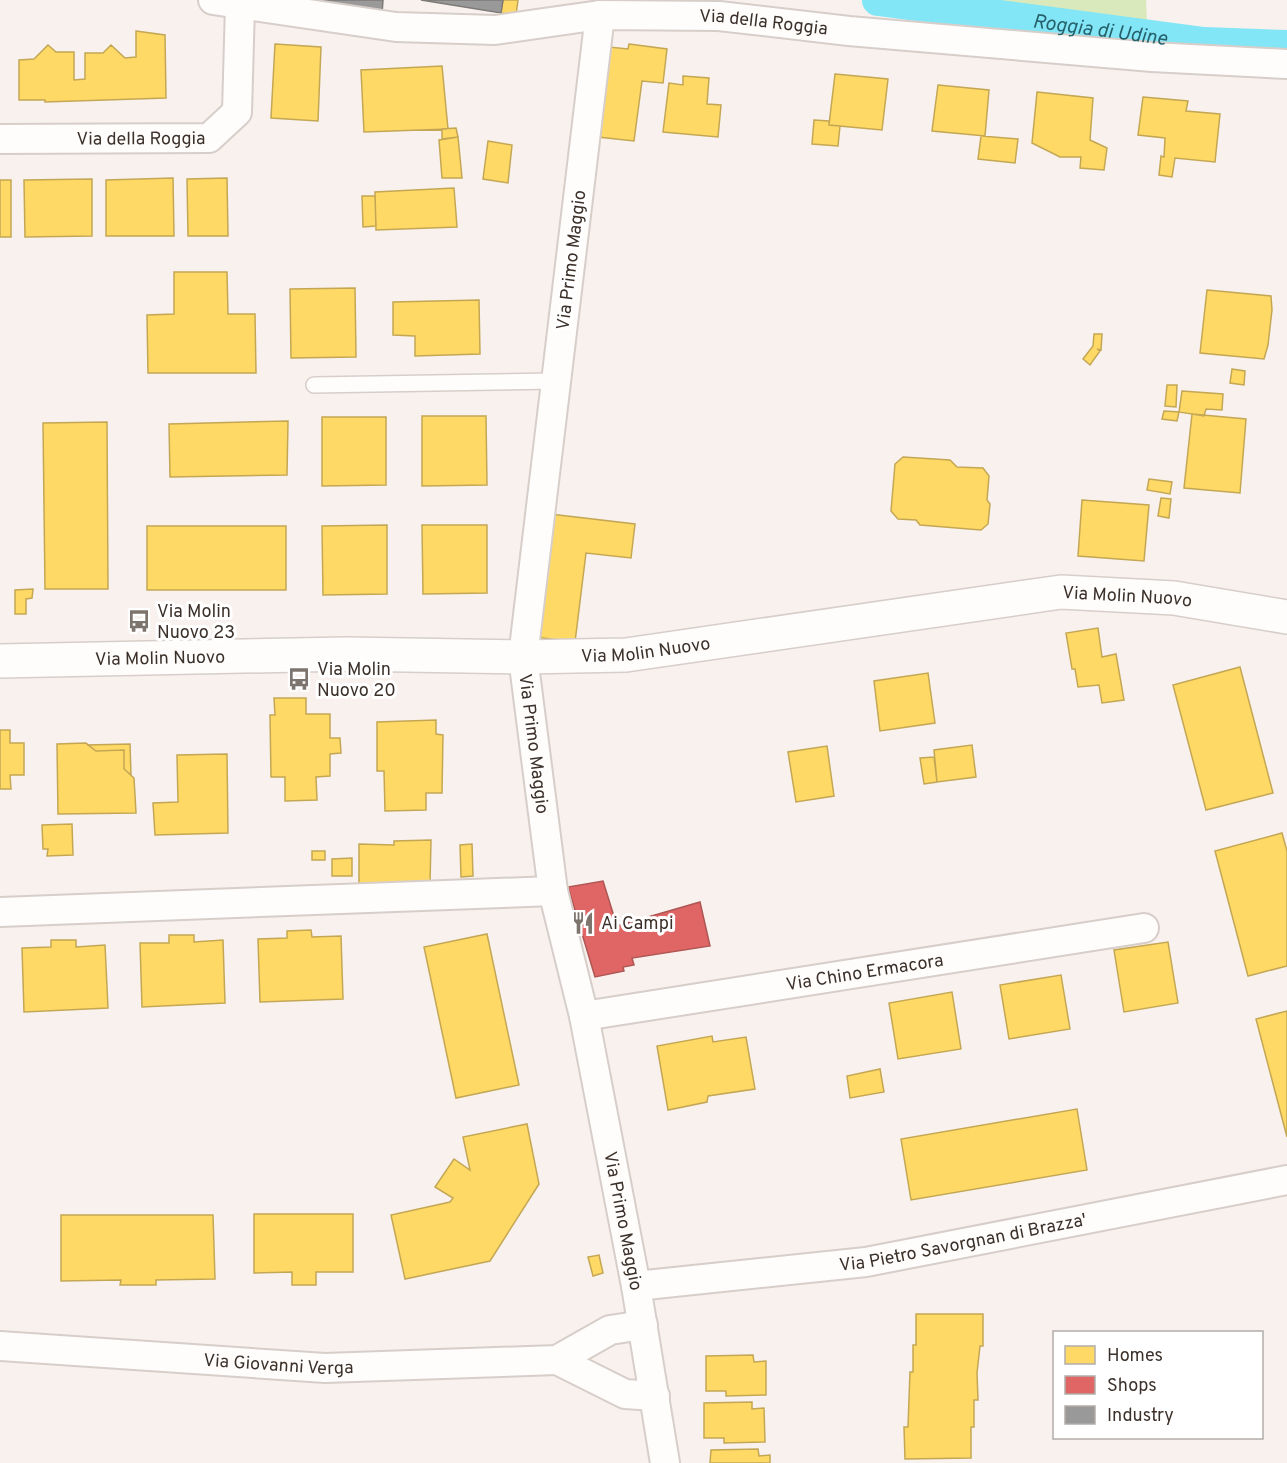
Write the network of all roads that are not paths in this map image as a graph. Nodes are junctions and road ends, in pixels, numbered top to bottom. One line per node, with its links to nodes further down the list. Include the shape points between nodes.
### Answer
1 (213, 0): 2 (street, Via della Roggia)
2 (240, 5): 3 (street, Via della Roggia, via 418,28 495,30); 5 (street, Via della Roggia, via 237,112 208,138)
3 (600, 15): 4 (street, Via della Roggia, via 719,16 1152,57); 6 (street, Via Primo Maggio)
4 (1287, 64)
5 (0, 139)
6 (556, 381): 7 (lane); 9 (street, Via Primo Maggio)
7 (314, 385)
8 (1286, 610): 9 (main road, Via Molin Nuovo, via 1174,598 1061,592 626,655)
9 (523, 657): 10 (main road, Via Molin Nuovo, via 346,654); 11 (street, Via Primo Maggio)
10 (0, 661)
11 (553, 891): 12 (street); 14 (street, Via Primo Maggio)
12 (0, 912)
13 (1144, 928): 14 (street, Via Chino Ermacora)
14 (584, 1016): 16 (street, Via Primo Maggio)
15 (1287, 1180): 16 (street, Via Pietro Savorgnan di Brazza', via 866,1262)
16 (636, 1286): 17 (street, Via Primo Maggio)
17 (643, 1325): 19 (street, Via Giovanni Verga, via 610,1330); 20 (street, Via Primo Maggio)
18 (0, 1346): 19 (street, Via Giovanni Verga, via 325,1368)
19 (557, 1360): 20 (street, Via Giovanni Verga, via 625,1394)
20 (655, 1396): 21 (street, Via Primo Maggio)
21 (665, 1463)

